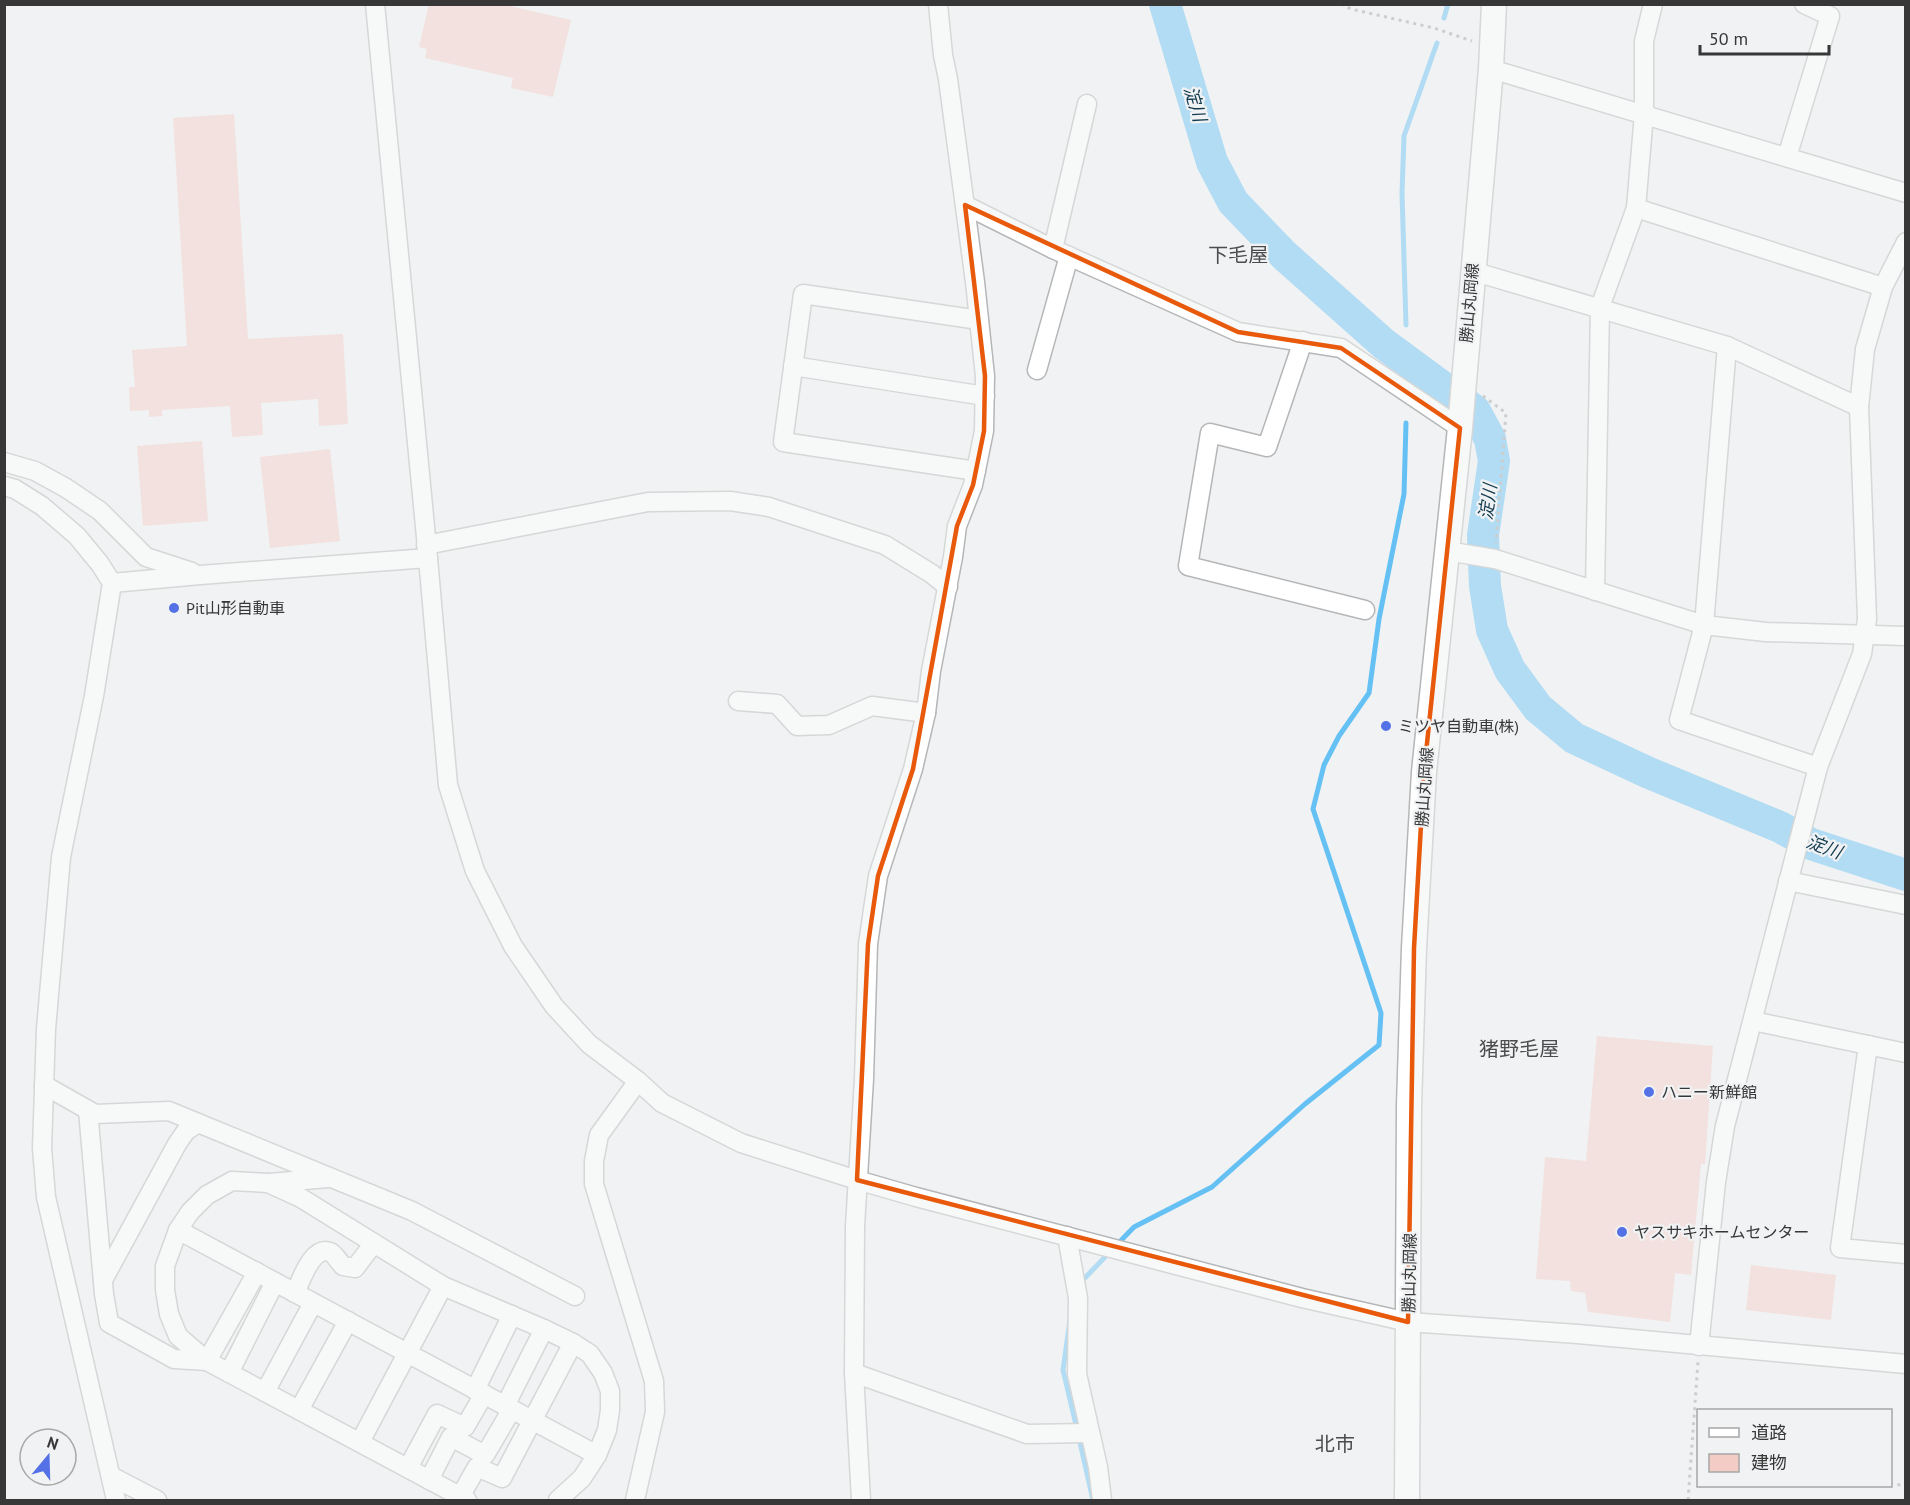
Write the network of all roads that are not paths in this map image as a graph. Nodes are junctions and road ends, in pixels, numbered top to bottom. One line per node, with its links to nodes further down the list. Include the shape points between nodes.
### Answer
1 (375, 4): 29 (street)
2 (938, 4): 11 (street)
3 (1494, 4): 6 (main road, 勝山丸岡線)
4 (1653, 4): 8 (street, via 1644,40)
5 (1804, 4): 9 (street, via 1830,16)
6 (1491, 59): 8 (street); 15 (main road, 勝山丸岡線)
7 (1087, 104): 14 (street)
8 (1644, 114): 9 (street); 12 (street)
9 (1787, 157): 10 (street)
10 (1905, 193)
11 (965, 205): 14 (street); 18 (street)
12 (1636, 208): 16 (street); 17 (street)
13 (1905, 242): 16 (street)
14 (1061, 252): 19 (street, via 1238,332); 22 (street)
15 (1472, 271): 17 (street); 25 (main road, 勝山丸岡線)
16 (1883, 288): 24 (street, via 1865,349)
17 (1600, 307): 20 (street); 34 (street)
18 (979, 320): 21 (street, via 803,294); 23 (street)
19 (1303, 341): 25 (street, via 1341,348); 35 (street, via 1267,447 1210,433 1188,566)
20 (1727, 346): 24 (street); 36 (street)
21 (793, 366): 23 (street); 27 (street, via 783,442)
22 (1037, 370)
23 (985, 396): 27 (street, via 984,430)
24 (1859, 407): 37 (street)
25 (1460, 422): 30 (main road, 勝山丸岡線)
26 (4, 462): 31 (street, via 35,471 66,488 100,511 146,557)
27 (976, 471): 33 (street, via 957,526)
28 (4, 486): 32 (street, via 42,506 77,536)
29 (427, 552): 31 (street); 33 (street, via 648,502 730,501 769,507 885,545); 47 (street, via 448,785 475,871 513,946 554,1006 590,1044)
30 (1454, 552): 34 (street, via 1495,559); 69 (main road, 勝山丸岡線, via 1424,772 1409,1106)
31 (200, 574): 32 (street)
32 (112, 584): 48 (street, via 61,857)
33 (948, 587): 40 (street)
34 (1595, 591): 36 (street)
35 (1365, 610)
36 (1704, 625): 37 (street); 41 (street, via 1679,720)
37 (1865, 636): 38 (street); 41 (street, via 1862,654)
38 (1905, 636)
39 (738, 701): 40 (street, via 777,704 796,726 829,725 872,706)
40 (926, 713): 54 (street, via 913,769 878,876 868,944)
41 (1818, 767): 42 (street)
42 (1788, 881): 43 (street); 44 (street)
43 (1905, 904)
44 (1753, 1021): 45 (street); 72 (street, via 1725,1126)
45 (1868, 1045): 46 (street); 59 (street, via 1840,1248)
46 (1905, 1053)
47 (638, 1081): 54 (street, via 662,1103 741,1143); 93 (street, via 599,1135 594,1161 594,1184 654,1381 656,1412)
48 (44, 1085): 49 (street); 87 (street, via 42,1148 46,1197)
49 (88, 1110): 50 (street, via 95,1114); 61 (street)
50 (169, 1111): 51 (street); 52 (street)
51 (198, 1123): 52 (street, via 186,1131); 53 (street)
52 (174, 1152): 61 (street)
53 (333, 1178): 55 (street); 65 (street, via 412,1211)
54 (857, 1180): 57 (street); 77 (street)
55 (268, 1183): 56 (street, via 232,1181 207,1195); 58 (street, via 301,1198)
56 (178, 1230): 60 (street); 74 (street, via 165,1266 169,1314 178,1336)
57 (1067, 1236): 69 (street); 83 (street, via 1078,1298 1077,1374)
58 (374, 1243): 63 (street); 64 (street, via 355,1268 343,1266 333,1253 318,1251)
59 (1905, 1254)
60 (256, 1272): 62 (street); 74 (street)
61 (103, 1280): 74 (street, via 109,1323 174,1359)
62 (275, 1282): 64 (street); 76 (street)
63 (443, 1286): 67 (street); 73 (street)
64 (295, 1293): 66 (street)
65 (576, 1296)
66 (313, 1303): 68 (street); 78 (street)
67 (512, 1315): 70 (street); 79 (street)
68 (348, 1321): 73 (street); 81 (street)
69 (1408, 1322): 72 (street); 96 (main road, 勝山丸岡線)
70 (544, 1329): 71 (street); 80 (street)
71 (573, 1343): 82 (street); 85 (street, via 590,1354 610,1391 607,1430)
72 (1699, 1346): 75 (street)
73 (407, 1353): 79 (street); 84 (street)
74 (207, 1361): 76 (street)
75 (1905, 1364)
76 (229, 1373): 78 (street)
77 (854, 1373): 83 (street, via 1027,1434); 94 (street)
78 (265, 1392): 81 (street)
79 (480, 1392): 80 (street); 86 (street, via 465,1427 437,1414)
80 (509, 1408): 82 (street); 88 (street, via 485,1455 451,1437)
81 (299, 1410): 84 (street)
82 (532, 1420): 85 (street); 89 (street, via 502,1478 477,1467)
83 (1090, 1432): 95 (street)
84 (360, 1442): 86 (street)
85 (597, 1455): 92 (street, via 582,1478)
86 (408, 1468): 88 (street)
87 (111, 1476): 90 (street); 91 (street)
88 (429, 1480): 89 (street)
89 (464, 1499)
90 (116, 1500)
91 (157, 1500)
92 (558, 1500)
93 (635, 1500)
94 (861, 1500)
95 (1102, 1500)
96 (1407, 1500)

